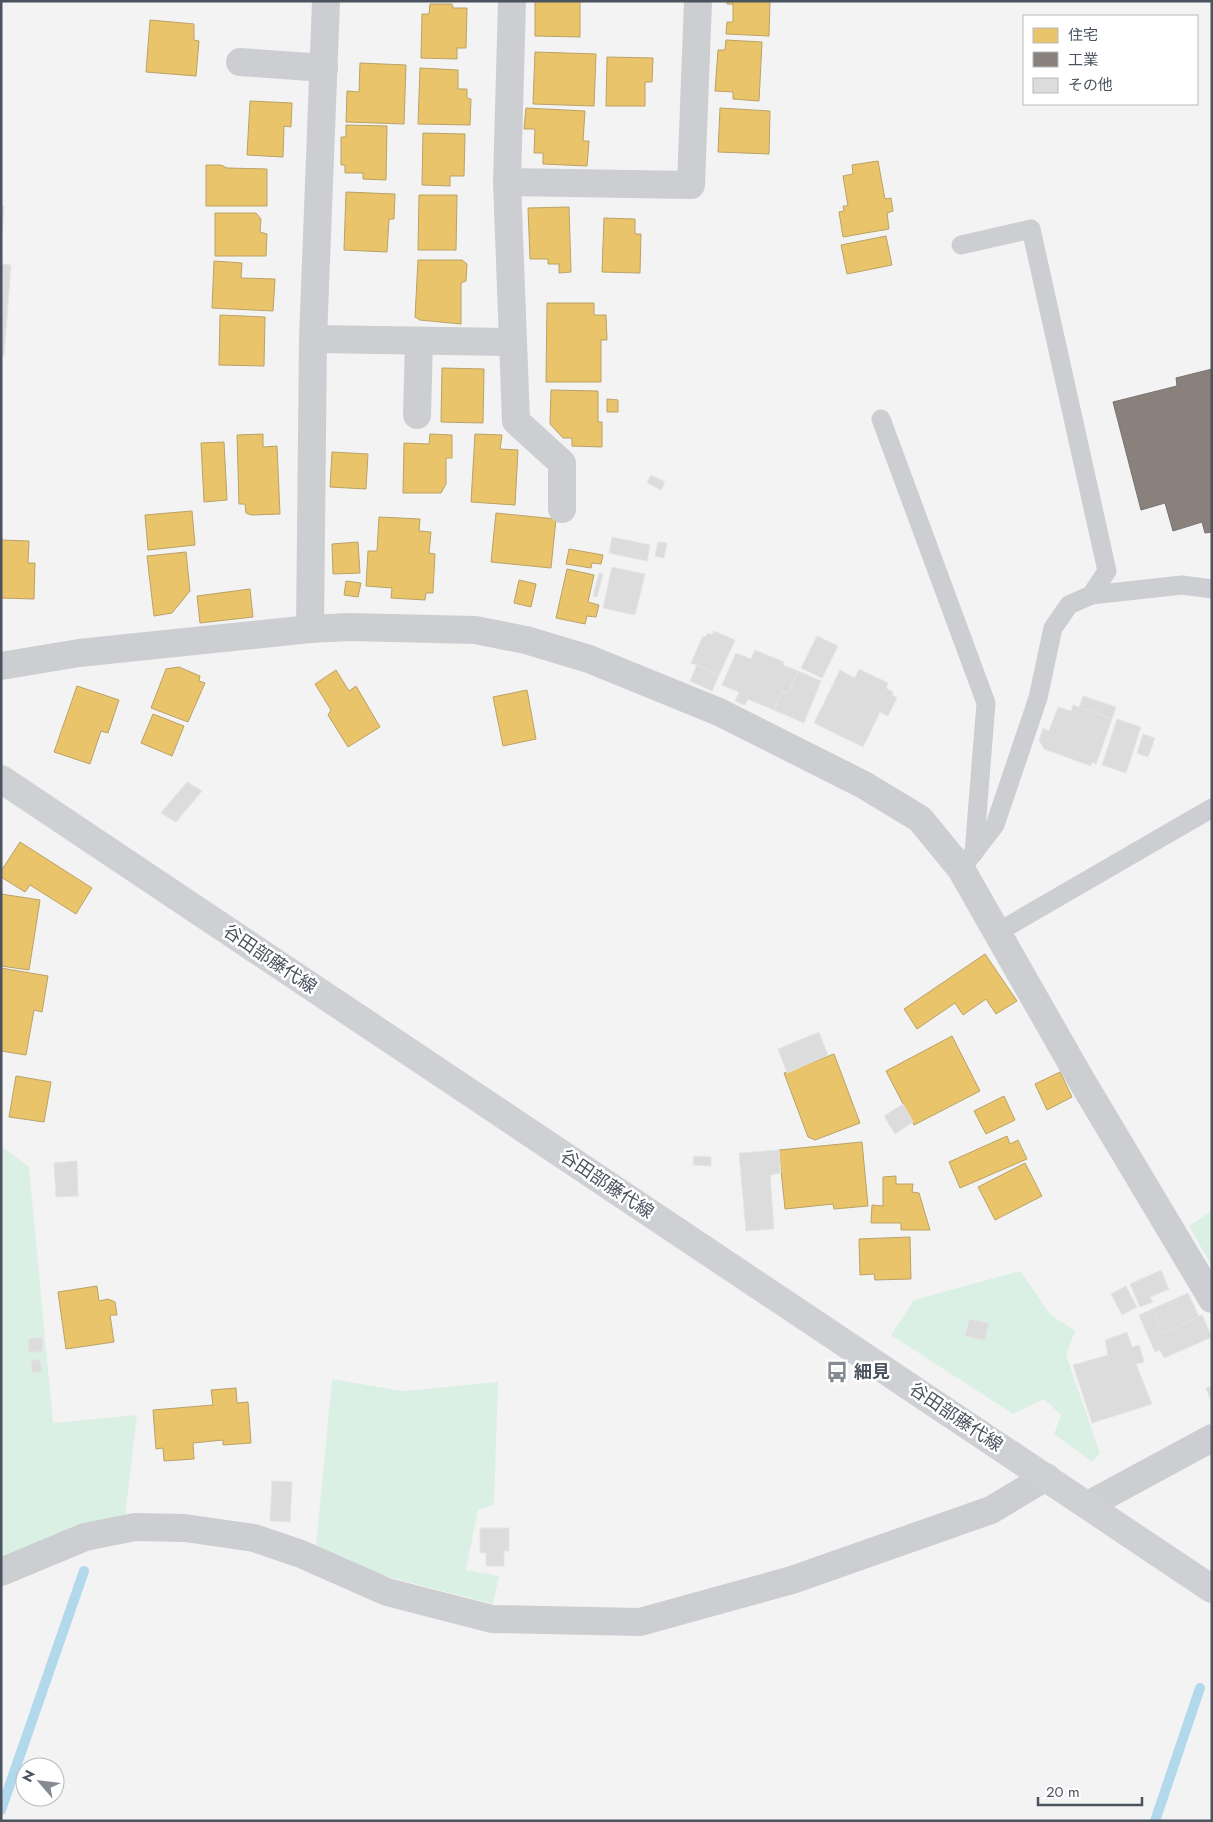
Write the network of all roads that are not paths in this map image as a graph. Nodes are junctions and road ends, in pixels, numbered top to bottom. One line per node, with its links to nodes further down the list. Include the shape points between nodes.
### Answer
1 (326, 1): 5 (street)
2 (512, 1): 6 (street)
3 (698, 1): 6 (street, via 691,185)
4 (240, 62): 5 (street)
5 (324, 68): 8 (street)
6 (507, 182): 10 (street)
7 (960, 245): 15 (lane, via 1031,228 1107,571)
8 (313, 339): 9 (street); 16 (street)
9 (419, 341): 10 (street); 11 (street)
10 (512, 342): 13 (street, via 516,421 562,463)
11 (417, 415)
12 (881, 419): 20 (lane, via 986,703)
13 (562, 509)
14 (1212, 589): 15 (lane, via 1182,585)
15 (1091, 595): 20 (lane, via 1069,606 1053,628 1038,698 996,825)
16 (310, 629): 17 (street, via 79,653); 20 (street, via 475,630 589,658 718,712 864,785 920,819)
17 (1, 666)
18 (1, 779): 24 (main road, 谷田部藤代線)
19 (1212, 808): 21 (lane)
20 (967, 861): 21 (street)
21 (998, 932): 22 (street)
22 (1212, 1299)
23 (1212, 1438): 25 (street)
24 (1046, 1477): 25 (main road, 谷田部藤代線); 26 (street, via 991,1510 792,1580 640,1622 492,1619 387,1592 301,1554 254,1538 184,1528 135,1527 85,1537)
25 (1088, 1505): 27 (main road, 谷田部藤代線)
26 (1, 1572)
27 (1212, 1589)

